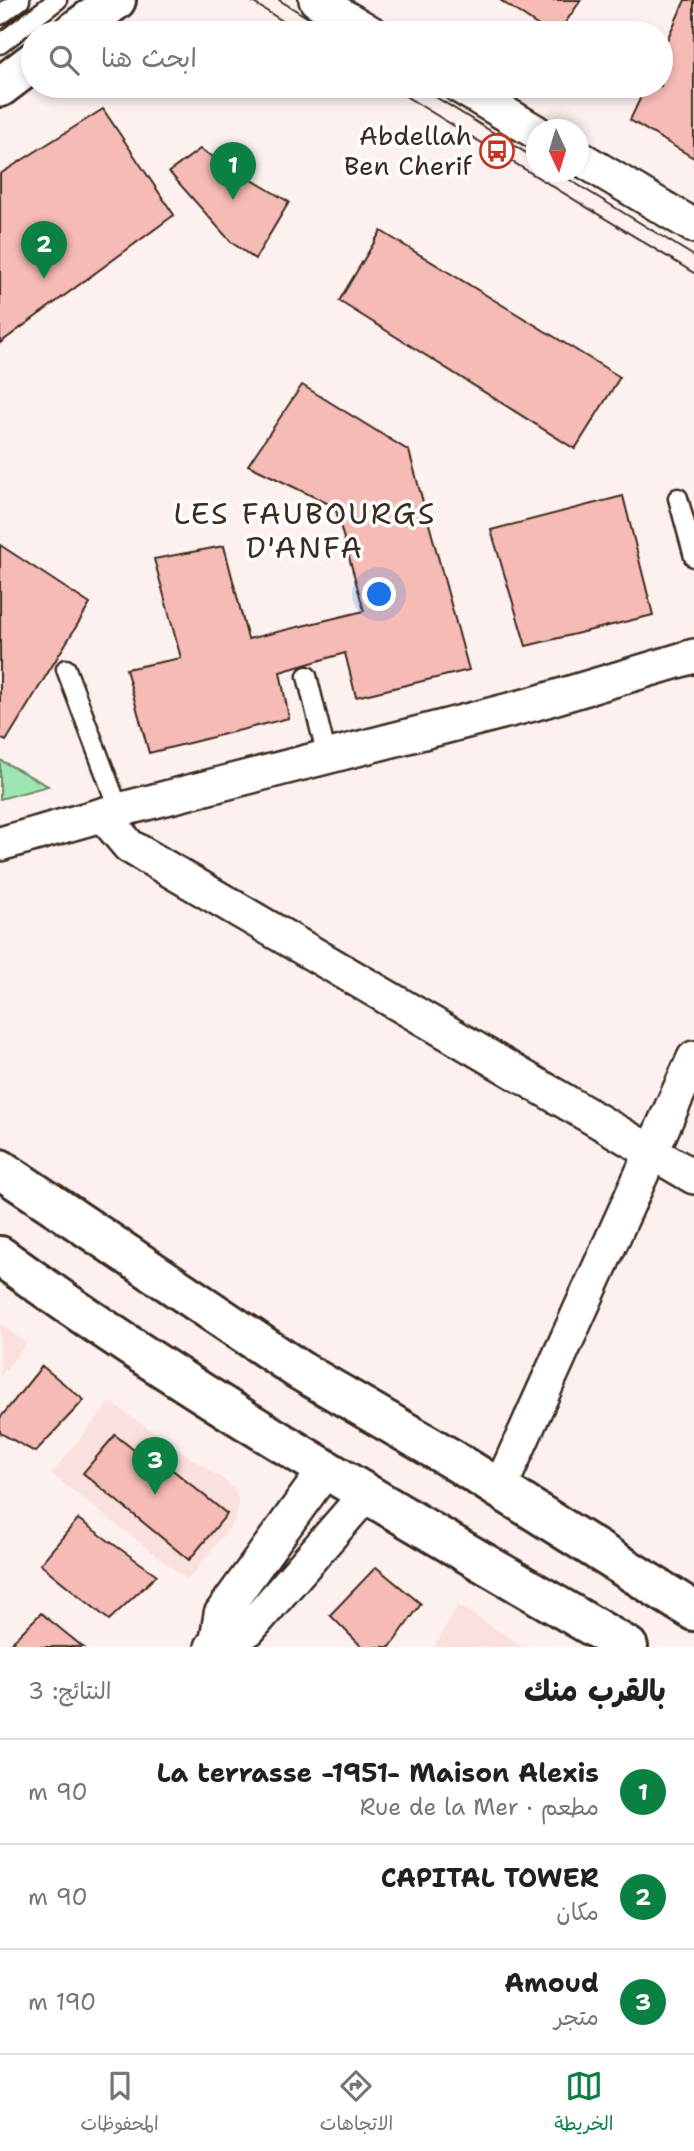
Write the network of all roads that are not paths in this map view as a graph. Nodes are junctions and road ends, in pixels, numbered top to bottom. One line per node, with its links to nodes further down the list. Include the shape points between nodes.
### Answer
1 (20, 0): 5 (lane)
2 (57, 0): 6 (lane)
3 (116, 0): 7 (main road)
4 (316, 0): 8 (street)
5 (0, 15)
6 (30, 21)
7 (88, 21)
8 (352, 21)
9 (21, 28): 10 (lane)
10 (0, 44)
11 (21, 71): 12 (main road)
12 (0, 87)
13 (480, 98): 14 (street)
14 (526, 125)
15 (589, 163): 16 (street)
16 (694, 226)
17 (678, 498): 18 (lane)
18 (694, 558)
19 (694, 656): 22 (street, via 533,704)
20 (66, 669): 23 (lane)
21 (307, 676): 22 (lane)
22 (327, 757): 23 (street)
23 (111, 813): 24 (street); 26 (street, via 129,846)
24 (0, 844)
25 (694, 1058): 26 (street)
26 (652, 1152): 28 (street); 31 (street)
27 (0, 1169): 31 (main road, via 299,1370)
28 (694, 1177)
29 (0, 1256): 30 (main road, via 116,1338)
30 (326, 1469): 32 (main road); 34 (street, via 221,1614)
31 (499, 1490): 33 (main road)
32 (367, 1493): 34 (street, via 249,1629); 35 (main road)
33 (694, 1611)
34 (214, 1644)
35 (628, 1647)

